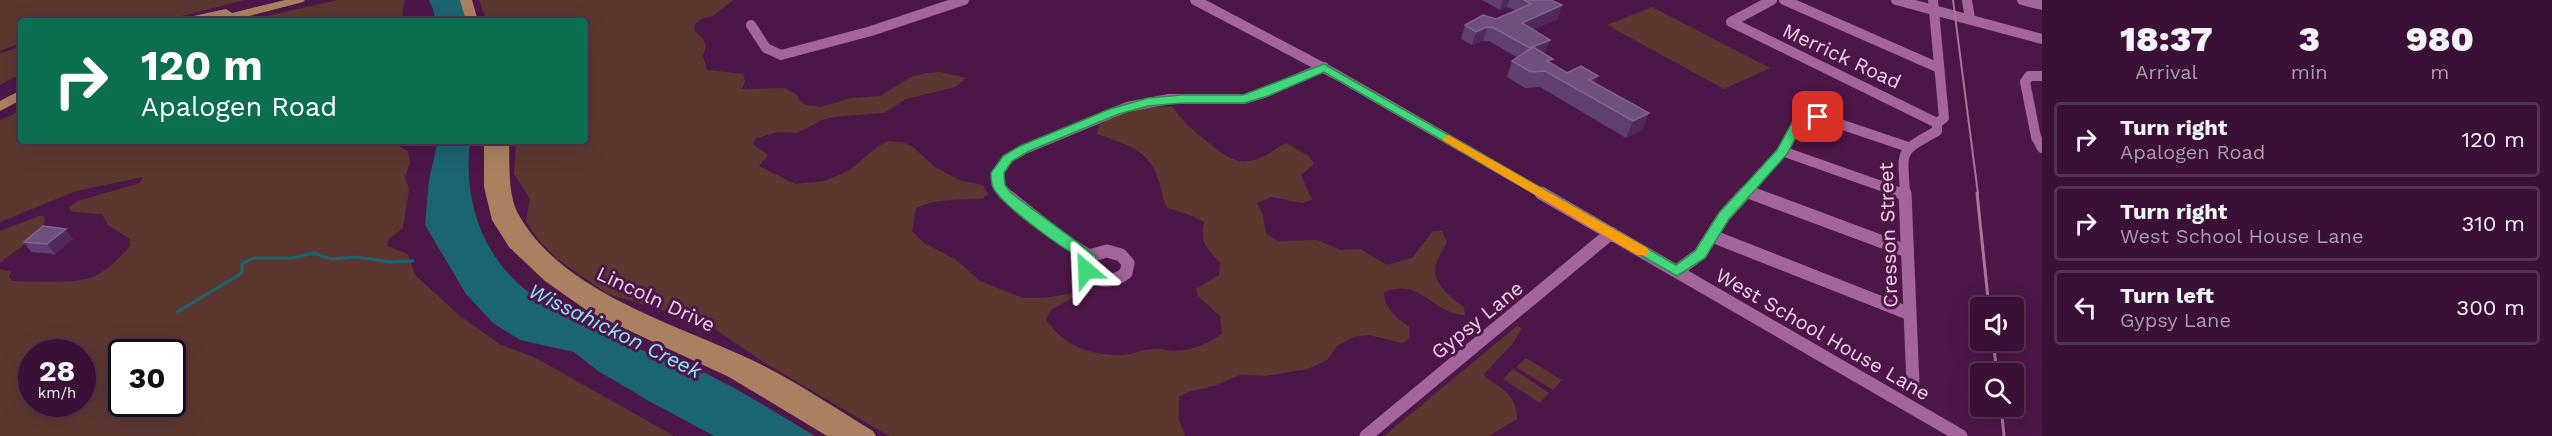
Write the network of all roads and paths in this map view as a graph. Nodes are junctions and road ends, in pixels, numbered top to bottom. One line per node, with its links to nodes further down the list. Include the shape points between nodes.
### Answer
1 (299, 0): 13 (main road)
2 (466, 0): 16 (main road)
3 (473, 0): 17 (main road)
4 (964, 0): 19 (street, via 781,55 764,46)
5 (1195, 0): 21 (street, West School House Lane)
6 (1772, 0): 28 (street, Merrick Road, via 1731,22)
7 (1784, 0): 22 (street)
8 (1896, 0): 12 (street)
9 (1967, 0): 18 (street)
10 (2022, 0): 11 (street)
11 (2042, 5)
12 (1935, 7): 18 (street); 22 (street)
13 (253, 10): 14 (main road); 15 (main road)
14 (202, 18)
15 (226, 18)
16 (471, 18)
17 (478, 18)
18 (1968, 19): 20 (street)
19 (751, 25)
20 (2042, 39)
21 (1324, 67): 36 (street, West School House Lane); 39 (street, via 1244,99 1169,99 1127,107 1007,159 997,173 1001,191)
22 (1939, 68): 28 (street, via 1944,118)
23 (2037, 76): 32 (street, via 2026,77 2025,82 2036,137)
24 (18, 87): 26 (main road)
25 (18, 96): 27 (main road)
26 (0, 97)
27 (0, 106)
28 (1937, 123): 31 (street, Cresson Street, via 1937,131)
29 (491, 144): 43 (main road, Lincoln Drive, via 491,183 501,222 513,241 558,286 638,330 749,380)
30 (502, 144): 44 (main road, Lincoln Drive, via 503,183 511,216 531,243 567,278 646,322 750,367)
31 (1908, 147): 33 (street, via 1812,117 1799,120); 35 (street, Cresson Street, via 1903,158)
32 (2042, 148)
33 (1782, 152): 34 (street); 35 (street)
34 (1746, 191): 37 (street); 38 (street)
35 (1904, 194): 38 (street, Cresson Street)
36 (1611, 233): 40 (street, West School House Lane); 45 (street, Gypsy Lane)
37 (1712, 236): 40 (street, via 1700,254); 41 (street)
38 (1907, 251): 41 (street, Cresson Street)
39 (1089, 256)
40 (1677, 271): 46 (street, West School House Lane)
41 (1910, 314): 42 (street, Cresson Street)
42 (1913, 384)
43 (842, 436)
44 (867, 436)
45 (1366, 436)
46 (1961, 436)

